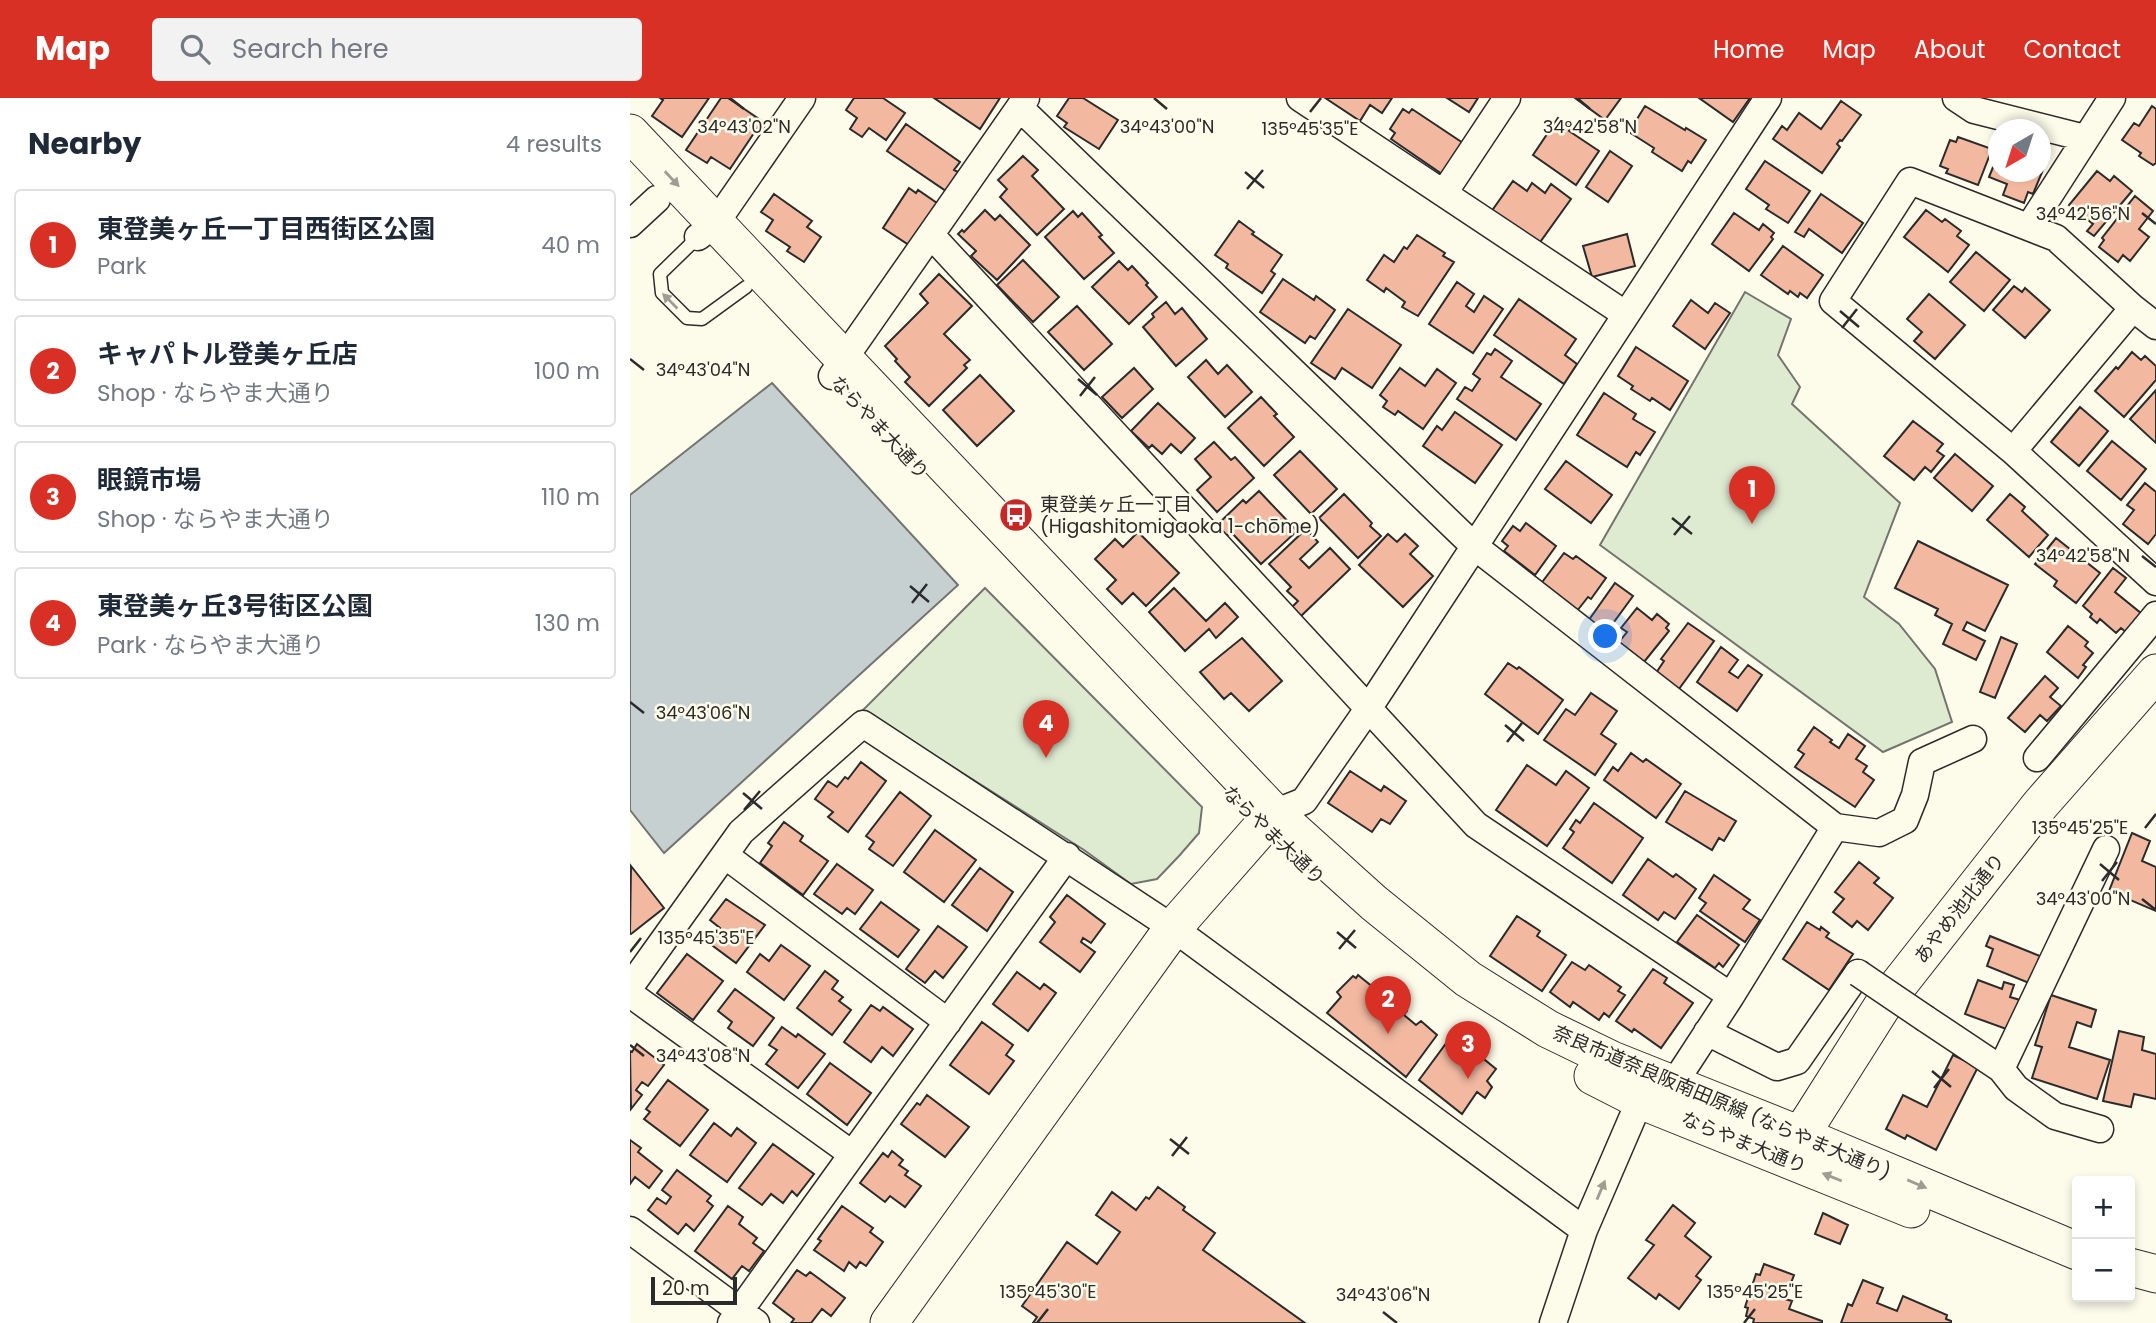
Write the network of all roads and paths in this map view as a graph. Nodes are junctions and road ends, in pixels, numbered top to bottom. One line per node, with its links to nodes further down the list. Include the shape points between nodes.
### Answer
1 (802, 98): 15 (street)
2 (1300, 98): 11 (street)
3 (1507, 98): 11 (street)
4 (1768, 98): 19 (street)
5 (1956, 98): 9 (street, via 1974,110)
6 (2112, 98): 9 (street)
7 (1023, 103): 16 (street); 23 (street)
8 (630, 134): 15 (street, one-way to 15)
9 (2085, 138): 14 (street)
10 (630, 171): 12 (street, ならやま大通り)
11 (1444, 193): 19 (street)
12 (657, 199): 13 (street); 15 (street, ならやま大通り)
13 (630, 224)
14 (2029, 227): 18 (street, via 2056,238); 22 (street, via 1910,181 1833,300)
15 (706, 230): 17 (street, ならやま大通り); 17 (lane, one-way to 15, via 702,319 687,318 662,293 660,274); 21 (street)
16 (932, 235): 21 (street); 27 (street)
17 (746, 287): 21 (street, ならやま大通り)
18 (2133, 308): 20 (street); 22 (street)
19 (1625, 314): 23 (street)
20 (2156, 326)
21 (838, 368): 30 (street, ならやま大通り)
22 (2013, 451): 24 (street)
23 (1474, 546): 27 (street); 31 (street)
24 (2156, 582)
25 (2156, 615): 29 (street)
26 (2156, 673): 45 (street, あやめ池北通り, via 2040,805 1885,1002)
27 (1368, 709): 30 (street, via 1304,801); 38 (street, via 1476,825)
28 (1973, 739): 31 (street, via 1922,762 1905,820 1879,833)
29 (2037, 758)
30 (1268, 819): 35 (street); 42 (street, 奈良市道奈良阪南田原線 (ならやま大通り), via 1468,979 1548,1029); 43 (street, ならやま大通り, via 1382,938 1539,1049)
31 (1835, 827): 38 (street)
32 (2106, 849): 41 (street)
33 (726, 856): 34 (street, via 741,832 863,724); 36 (street); 39 (street)
34 (1067, 856): 35 (street); 39 (street)
35 (1173, 928): 48 (street); 56 (street)
36 (630, 987)
37 (630, 994): 46 (street)
38 (1731, 996): 40 (street)
39 (948, 1022): 46 (street)
40 (1707, 1032): 41 (street, bridge, via 1777,1067 1797,1061 1858,972); 42 (street)
41 (2001, 1069): 44 (street, via 2016,1088 2055,1116)
42 (1673, 1085): 43 (street); 45 (street, 奈良市道奈良阪南田原線 (ならやま大通り))
43 (1640, 1100): 45 (street, ならやま大通り); 48 (street, one-way to 43)
44 (2100, 1129)
45 (1793, 1147): 49 (street, 奈良市道奈良阪南田原線 (ならやま大通り), one-way to 49); 51 (street, ならやま大通り, one-way to 45)
46 (852, 1154): 55 (street)
47 (630, 1230): 55 (street)
48 (1584, 1230): 57 (street)
49 (2072, 1249)
50 (2135, 1268): 52 (street)
51 (2072, 1272)
52 (2156, 1274)
53 (2135, 1288): 54 (street)
54 (2156, 1293)
55 (742, 1319)
56 (889, 1323)
57 (1553, 1323)

